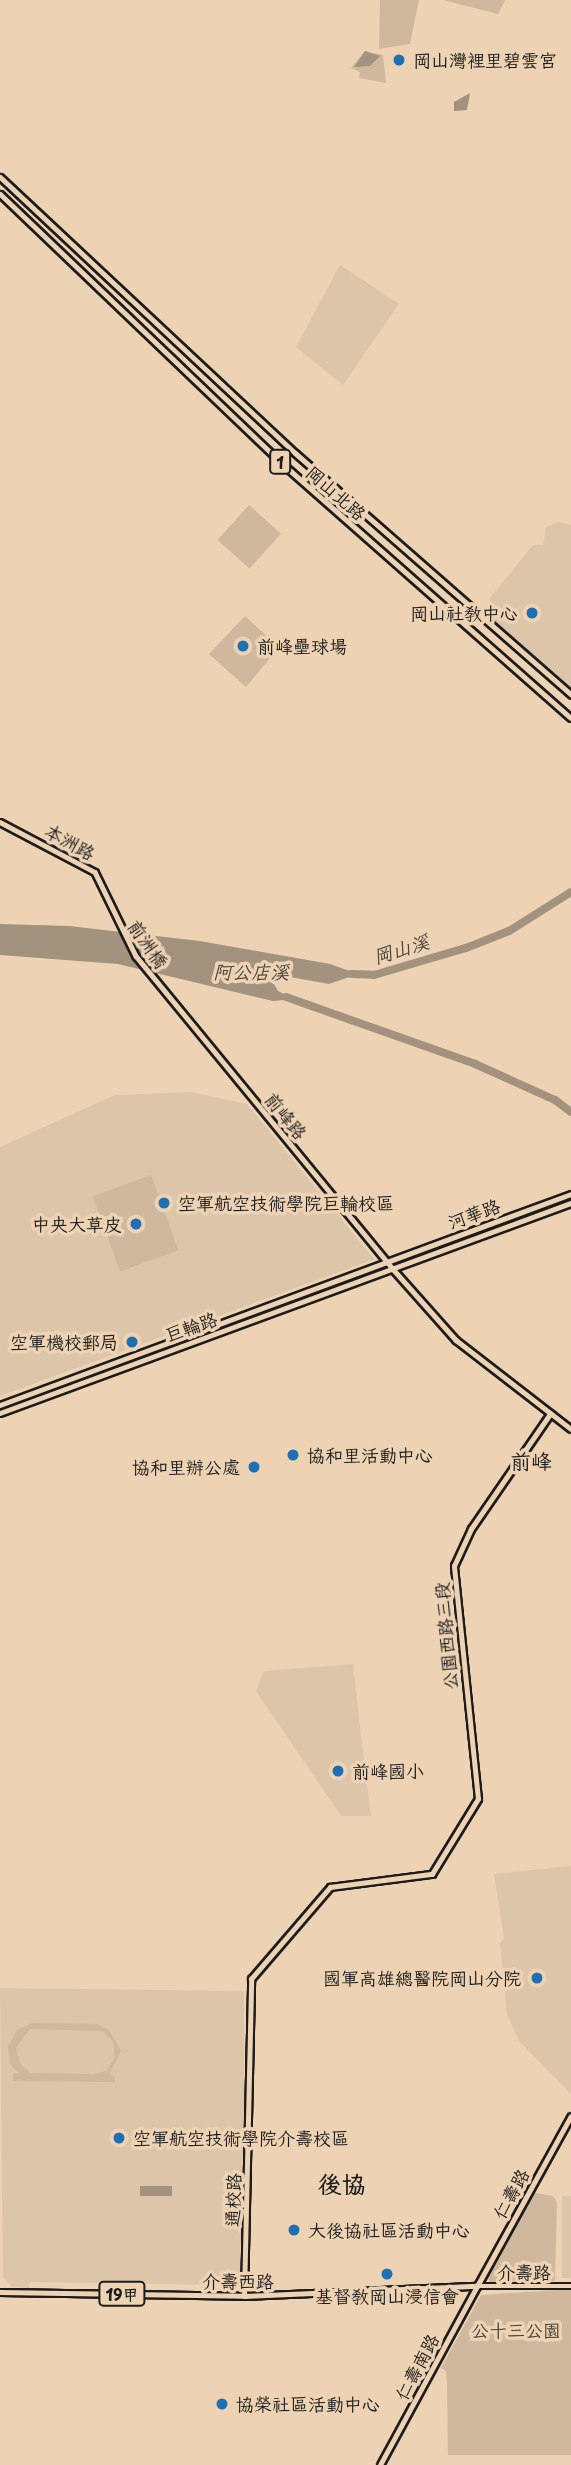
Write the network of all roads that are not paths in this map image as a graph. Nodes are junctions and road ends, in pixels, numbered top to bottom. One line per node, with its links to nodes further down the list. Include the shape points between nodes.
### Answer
1 (0, 177): 3 (main road, 岡山北路 / 1, via 295,453)
2 (0, 194): 4 (main road, 岡山北路 / 1, via 278,460)
3 (571, 695)
4 (571, 718)
5 (0, 822): 6 (street, 本洲路, via 87,865 95,872)
6 (113, 914): 7 (street, 前洲橋, via 123,937)
7 (163, 988): 10 (street, 前峰路)
8 (571, 1194): 10 (street, 河華路)
9 (571, 1203): 11 (street, 河華路)
10 (387, 1261): 11 (street, 前峰路); 12 (street, 巨輪路)
11 (393, 1269): 13 (street, 巨輪路); 14 (street, via 456,1340)
12 (0, 1405)
13 (0, 1413)
14 (550, 1414): 15 (street); 16 (street, 公園西路三段, via 471,1529 454,1566 478,1799 432,1874 330,1887)
15 (571, 1429)
16 (251, 1979): 21 (street, 通校路)
17 (571, 2116): 18 (main road, 仁壽路)
18 (477, 2286): 19 (street, 介壽路); 21 (main road, 介壽西路 / 19甲); 22 (street, 仁壽南路)
19 (571, 2286)
20 (0, 2292): 21 (main road, 介壽西路 / 19甲)
21 (244, 2296)
22 (381, 2463)

